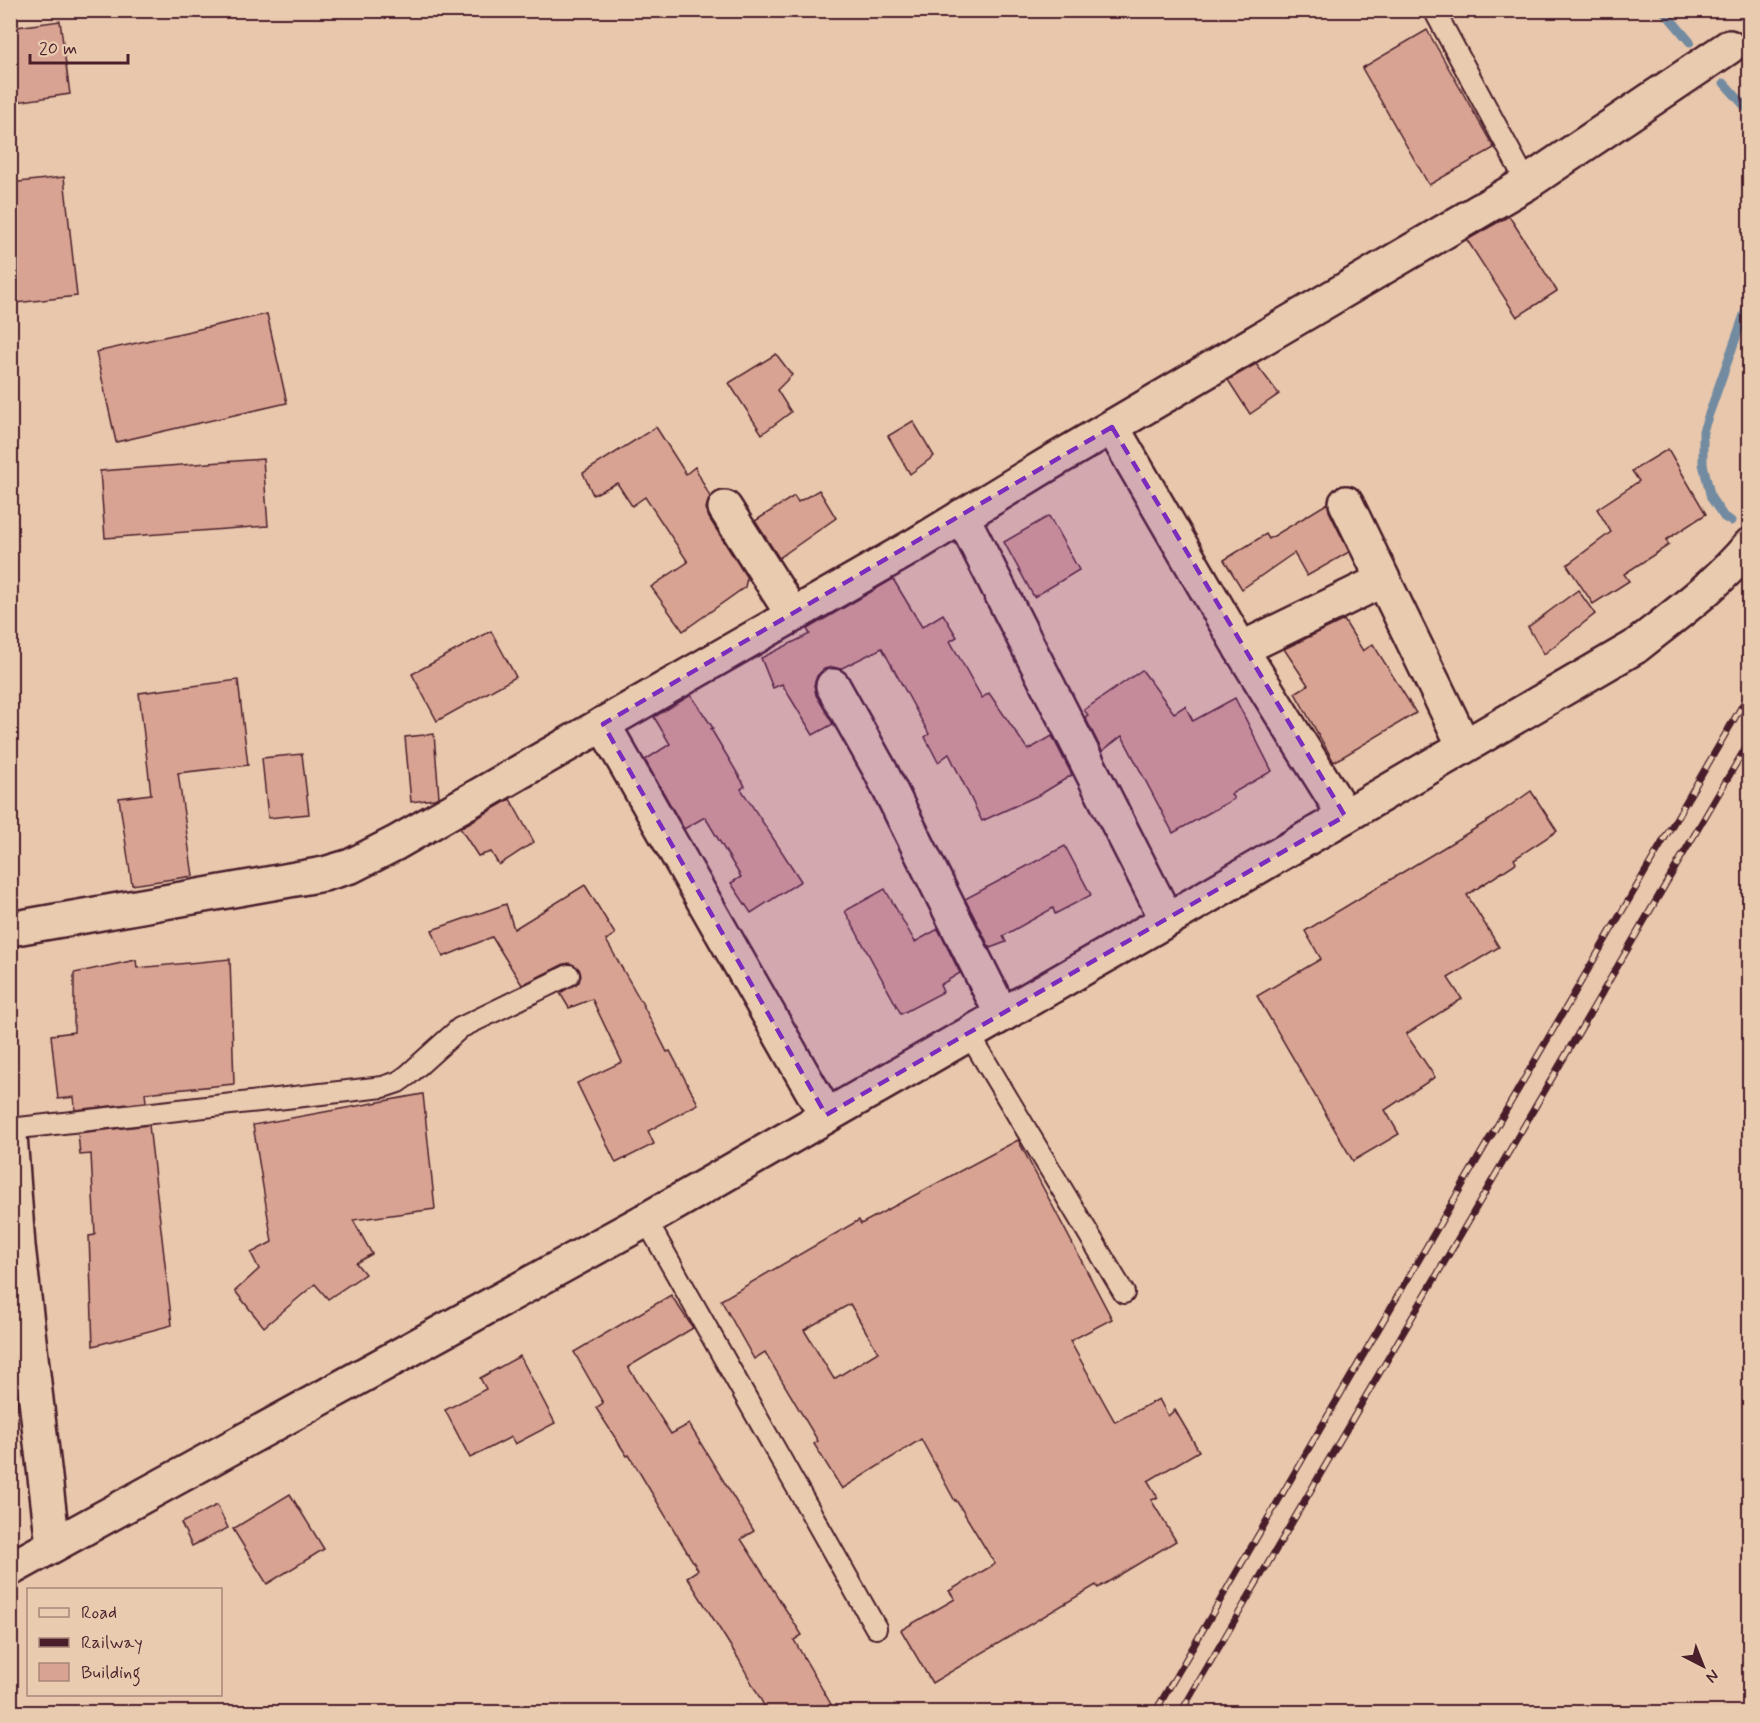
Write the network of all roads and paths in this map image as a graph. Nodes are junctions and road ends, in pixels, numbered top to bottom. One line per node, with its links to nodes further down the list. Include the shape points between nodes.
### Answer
1 (1434, 10): 3 (lane)
2 (1729, 47): 3 (street)
3 (1527, 183): 4 (street)
4 (1112, 427): 7 (street); 11 (street)
5 (1346, 503): 9 (street)
6 (725, 508): 10 (street)
7 (962, 516): 10 (street); 16 (street)
8 (1749, 545): 14 (street, via 1700,597 1635,647)
9 (1383, 579): 11 (street); 14 (street)
10 (793, 615): 13 (street)
11 (1241, 649): 15 (street)
12 (832, 686): 19 (street, via 885,781)
13 (603, 724): 17 (street, via 351,866); 21 (street)
14 (1464, 746): 15 (street)
15 (1345, 816): 16 (street)
16 (1167, 920): 19 (street)
17 (10, 929)
18 (569, 975): 22 (lane, via 460,1028 408,1075 383,1087)
19 (1002, 1015): 20 (street)
20 (969, 1034): 21 (street); 26 (lane)
21 (826, 1116): 24 (street)
22 (10, 1129)
23 (10, 1135): 25 (street)
24 (646, 1220): 27 (street); 29 (lane)
25 (14, 1246): 27 (street)
26 (1124, 1293)
27 (53, 1545): 28 (street)
28 (10, 1569)
29 (876, 1628)

